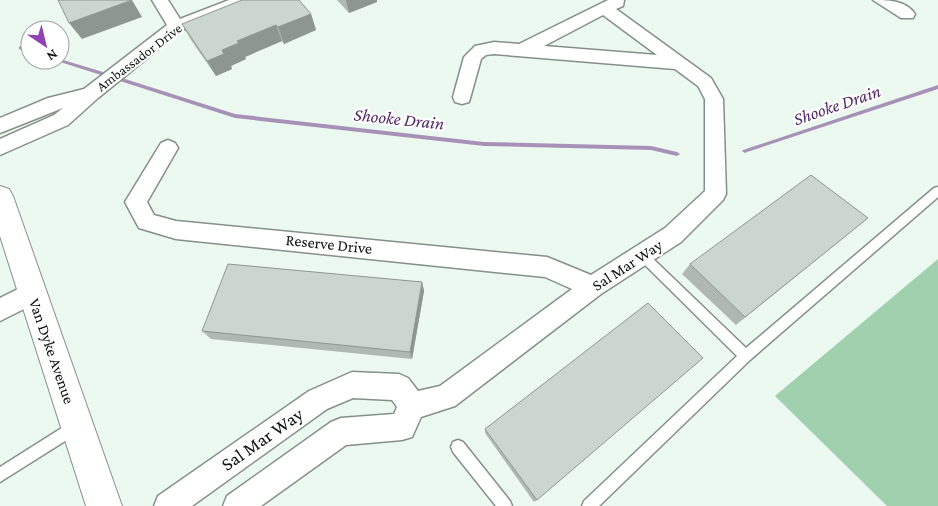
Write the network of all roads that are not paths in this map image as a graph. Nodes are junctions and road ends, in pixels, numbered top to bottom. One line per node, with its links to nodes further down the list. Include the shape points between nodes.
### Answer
1 (160, 0): 6 (street)
2 (244, 0): 6 (street, Ambassador Drive)
3 (881, 0): 5 (street)
4 (612, 4): 7 (street, Sal Mar Way); 8 (street, Sal Mar Way)
5 (907, 14)
6 (176, 26): 9 (street, Ambassador Drive)
7 (522, 50): 8 (street, Sal Mar Way); 10 (street, Sal Mar Way, via 482,50 473,57)
8 (681, 63): 16 (street, Sal Mar Way, via 705,82 714,99 716,194 673,235)
9 (90, 93): 11 (street, Ambassador Drive, via 55,103); 12 (street, Ambassador Drive, via 61,120)
10 (462, 97)
11 (0, 126)
12 (0, 147)
13 (168, 148): 17 (street, Reserve Drive, via 136,202 147,222 176,230 547,267)
14 (938, 191): 20 (lane)
15 (0, 196): 18 (main road, Van Dyke Avenue)
16 (642, 255): 17 (street, Sal Mar Way); 20 (lane)
17 (593, 287): 21 (street, Sal Mar Way, via 446,397)
18 (32, 293): 19 (street); 22 (main road, Van Dyke Avenue)
19 (0, 310)
20 (746, 356): 29 (lane)
21 (412, 406): 26 (street, Sal Mar Way, via 399,387 352,385 318,400); 27 (street, via 402,427 341,432)
22 (77, 425): 24 (lane); 25 (main road, Van Dyke Avenue)
23 (458, 447): 28 (lane)
24 (0, 476)
25 (104, 506)
26 (168, 506)
27 (237, 506)
28 (505, 506)
29 (589, 506)

